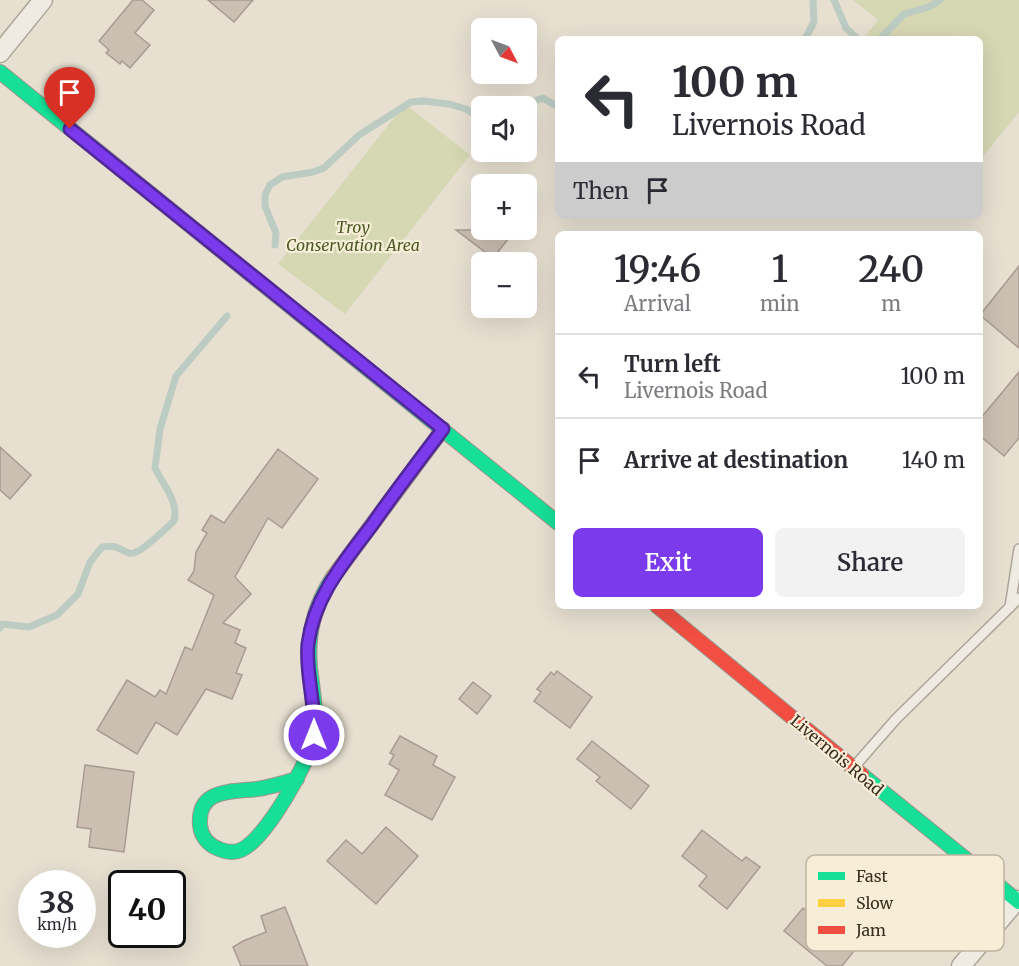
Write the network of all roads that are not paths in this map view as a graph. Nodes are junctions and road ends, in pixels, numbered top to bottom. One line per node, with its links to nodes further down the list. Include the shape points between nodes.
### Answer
1 (43, 0): 2 (street)
2 (0, 53)
3 (0, 72): 4 (street)
4 (443, 429): 5 (street); 11 (street, via 355,548 315,612 308,647 314,735)
5 (555, 522)
6 (1019, 549): 8 (lane)
7 (1019, 598): 8 (lane)
8 (1010, 607): 10 (lane, via 896,719)
9 (661, 609): 10 (street, Livernois Road)
10 (853, 768): 12 (street, Livernois Road)
11 (297, 779): 11 (street, via 264,829 246,847 225,852 214,848 202,834 201,812 216,794)
12 (961, 855)
13 (1004, 890): 14 (street, Livernois Road)
14 (1018, 901): 15 (street)
15 (1004, 917)
16 (975, 951): 17 (street)
17 (962, 966)

